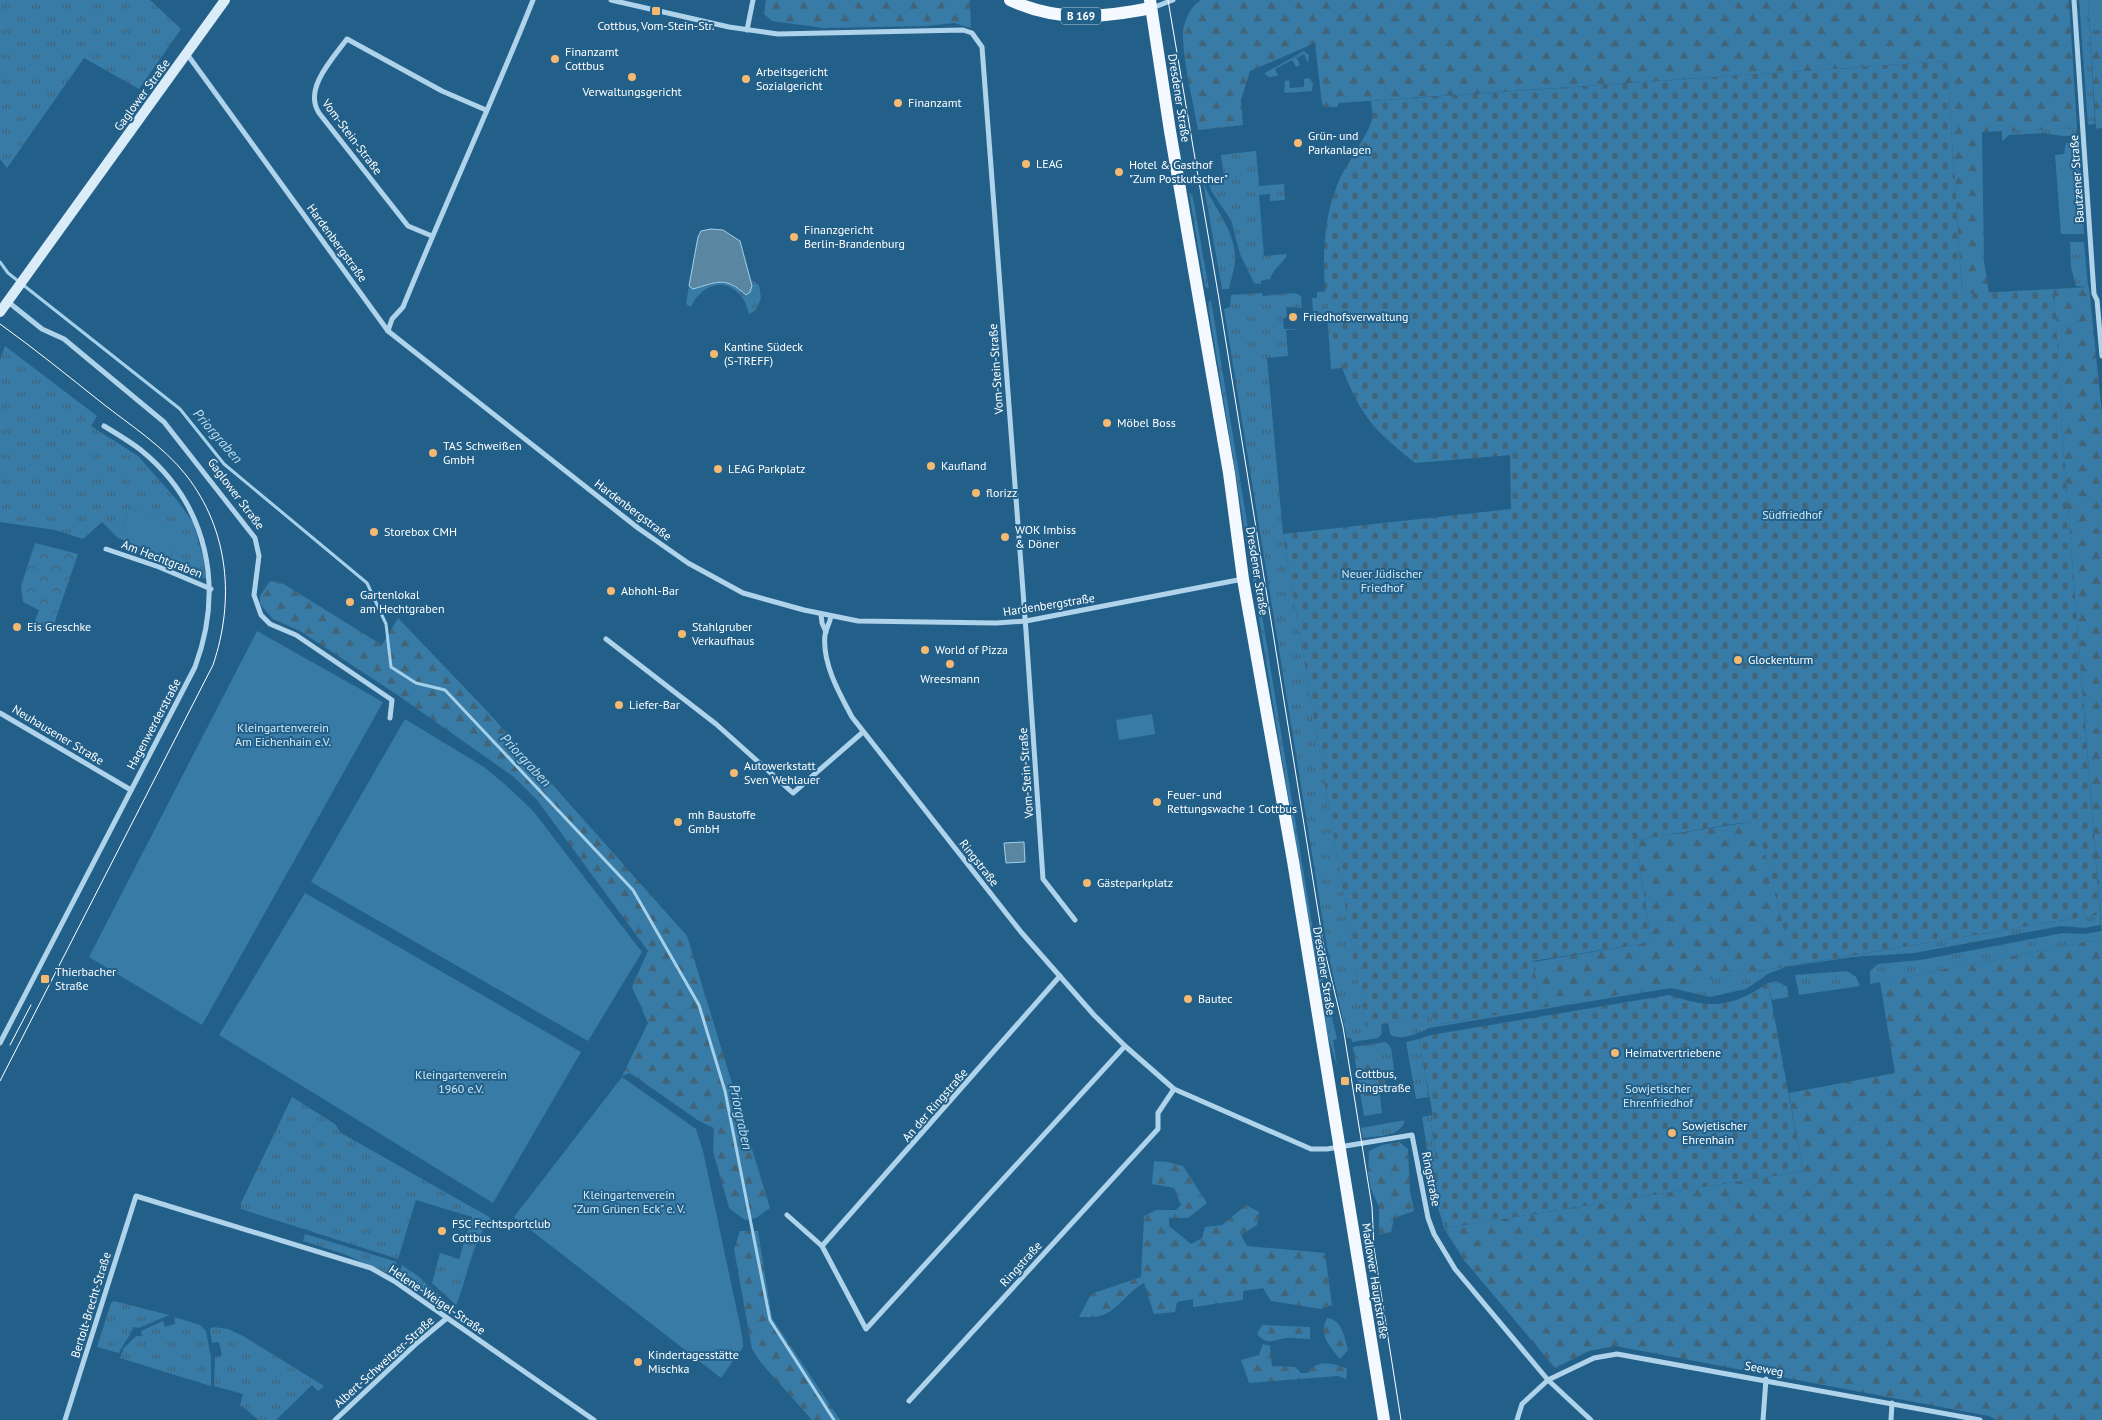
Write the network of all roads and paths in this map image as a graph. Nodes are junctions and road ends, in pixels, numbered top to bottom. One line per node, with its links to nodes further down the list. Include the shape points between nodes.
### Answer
1 (225, 0): 10 (street, Gaglower Straße)
2 (533, 0): 11 (street)
3 (611, 0): 9 (street, Vom-Stein-Straße)
4 (753, 0): 9 (street)
5 (1173, 0): 8 (street)
6 (2074, 0): 16 (street, Bautzener Straße, via 2094,294)
7 (1016, 1): 8 (main road, B 169, via 1035,11 1055,16 1127,13)
8 (1151, 4): 19 (main road, Dresdener Straße)
9 (747, 30): 23 (street, Vom-Stein-Straße, via 778,34 954,30 972,33 982,47)
10 (187, 54): 13 (street, Gaglower Straße); 15 (street, Hardenbergstraße)
11 (486, 110): 12 (street); 12 (street, Vom-Stein-Straße, via 442,91 347,39 324,70 314,97 319,113 408,226)
12 (432, 236): 15 (street, via 403,307 392,319)
13 (6, 298): 14 (street, Gaglower Straße); 27 (street, Gaglower Straße, via 42,329 64,339 164,422 255,538 259,556 254,595 261,615 270,624 296,635 392,700)
14 (0, 312)
15 (388, 331): 21 (street, Hardenbergstraße, via 638,528 688,563 743,593)
16 (2102, 356)
17 (104, 426): 20 (street, Hagenwerderstraße, via 143,452 181,495 197,521 207,554)
18 (106, 549): 20 (street, Am Hechtgraben)
19 (1243, 578): 23 (street, Hardenbergstraße); 35 (main road, Dresdener Straße, via 1292,851)
20 (211, 589): 29 (street, Hagenwerderstraße, via 203,644 195,667)
21 (821, 614): 22 (street, Hardenbergstraße); 24 (street, Ringstraße)
22 (831, 616): 23 (street, Hardenbergstraße, via 858,621); 24 (street, Ringstraße)
23 (1026, 621): 30 (street, Vom-Stein-Straße, via 1042,878)
24 (826, 632): 28 (street, Ringstraße, via 833,679)
25 (606, 639): 28 (street, via 716,724 793,793)
26 (0, 713): 29 (street, Neuhausener Straße)
27 (390, 718)
28 (863, 732): 31 (street, Ringstraße, via 1021,932)
29 (131, 790): 32 (street, Hagenwerderstraße)
30 (1075, 920)
31 (1060, 976): 33 (street, Ringstraße); 38 (street, An der Ringstraße)
32 (0, 1043)
33 (1125, 1046): 34 (street, Ringstraße); 38 (street, via 866,1329)
34 (1174, 1088): 35 (street, Ringstraße, via 1311,1149); 42 (street, Ringstraße, via 1158,1113 1158,1129)
35 (1339, 1147): 41 (street, Ringstraße, via 1412,1135 1424,1202 1434,1234 1455,1269); 47 (main road, Madlower Hauptstraße)
36 (136, 1196): 39 (street, Helene-Weigel-Straße, via 371,1268); 44 (street, Bertolt-Brecht-Straße)
37 (787, 1215): 38 (street)
38 (822, 1246)
39 (447, 1318): 45 (street, Albert-Schweitzer-Straße); 46 (street, Helene-Weigel-Straße)
40 (1766, 1379): 41 (street, Seeweg, via 1617,1354 1594,1358); 43 (street, Seeweg); 50 (street)
41 (1548, 1380): 48 (street, Seeweg, via 1522,1404); 49 (street, Ringstraße)
42 (909, 1401)
43 (1892, 1403): 51 (street); 52 (street, Seeweg)
44 (66, 1420)
45 (334, 1420)
46 (594, 1420)
47 (1384, 1420)
48 (1517, 1420)
49 (1591, 1420)
50 (1762, 1420)
51 (1891, 1420)
52 (1980, 1420)

